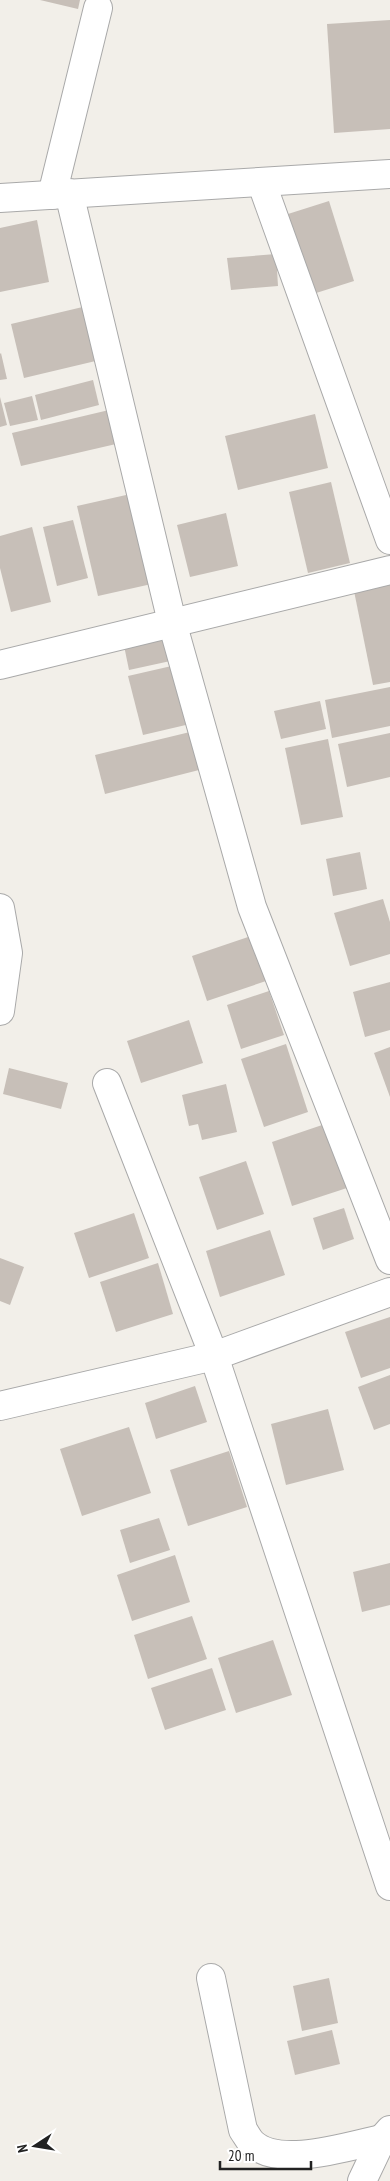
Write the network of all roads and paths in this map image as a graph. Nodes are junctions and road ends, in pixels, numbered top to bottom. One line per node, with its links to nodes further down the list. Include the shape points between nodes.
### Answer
1 (98, 8): 4 (street)
2 (390, 174): 3 (street)
3 (262, 184): 4 (street); 6 (street)
4 (60, 194): 5 (street); 8 (street)
5 (0, 198)
6 (390, 540)
7 (390, 570): 8 (street)
8 (172, 622): 9 (street); 13 (street, via 252,907)
9 (0, 665)
10 (0, 908): 11 (street, via 8,953)
11 (0, 1011)
12 (107, 1083): 15 (street)
13 (390, 1260)
14 (390, 1292): 15 (street)
15 (214, 1356): 16 (street); 17 (street)
16 (0, 1406)
17 (390, 1886)
18 (211, 1978): 19 (street, via 243,2130 252,2143 272,2154 293,2157)
19 (386, 2134): 20 (street)
20 (362, 2181)

